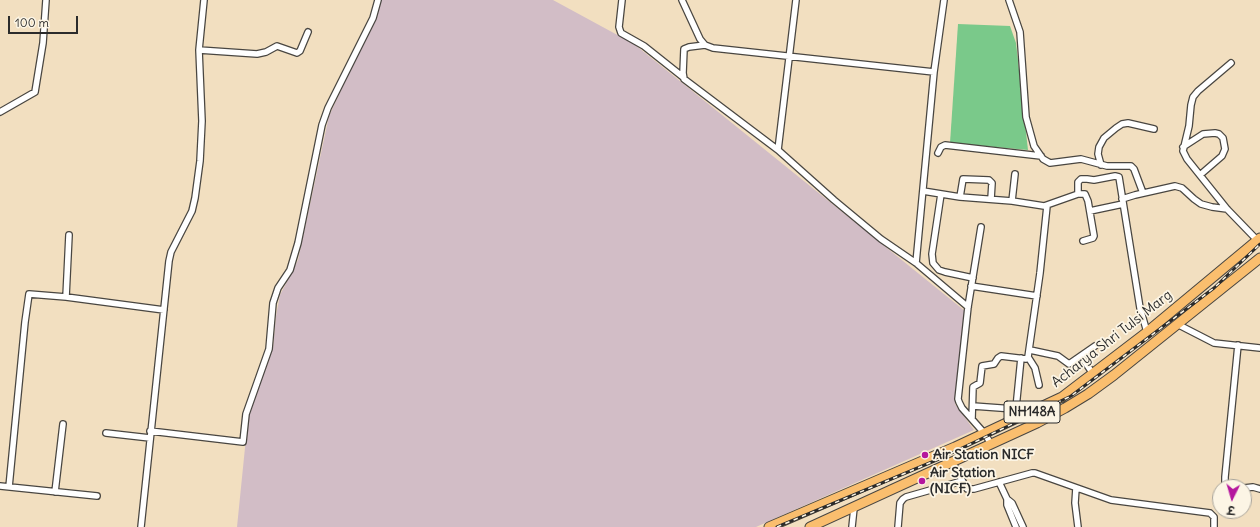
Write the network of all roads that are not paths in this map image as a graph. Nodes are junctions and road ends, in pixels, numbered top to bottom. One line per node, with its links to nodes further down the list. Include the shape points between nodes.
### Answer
1 (46, 0): 16 (street, via 43,42 35,92)
2 (204, 0): 11 (street)
3 (378, 0): 64 (street, via 373,18 322,125 298,243 290,270 278,288 269,349 246,414 243,442)
4 (622, 0): 15 (street, via 618,27 621,33 644,46)
5 (682, 0): 10 (street)
6 (796, 0): 12 (street)
7 (944, 0): 14 (street)
8 (1009, 0): 21 (street, via 1020,32 1026,117 1032,142)
9 (308, 32): 11 (street, via 297,53 277,46 257,54)
10 (705, 45): 12 (street); 15 (street, via 686,48)
11 (199, 50): 49 (street, via 202,121 200,161 192,211 171,252)
12 (790, 56): 14 (street); 19 (street)
13 (1231, 63): 18 (street, via 1193,97)
14 (934, 72): 25 (street)
15 (683, 77): 19 (street)
16 (0, 112)
17 (1154, 129): 22 (street, via 1128,123 1116,128 1104,138 1099,147)
18 (1183, 147): 24 (street, via 1184,155); 24 (street, via 1203,134 1215,133 1224,138 1225,149 1222,156)
19 (778, 150): 41 (street, via 859,220)
20 (938, 153): 21 (street, via 945,145)
21 (1041, 156): 22 (street, via 1050,163 1081,159)
22 (1101, 165): 26 (street, via 1133,167)
23 (1015, 174): 31 (street)
24 (1200, 175): 34 (street)
25 (923, 191): 27 (street); 41 (street)
26 (1143, 193): 32 (street); 34 (street, via 1178,186 1201,204)
27 (941, 194): 29 (street); 42 (street, via 932,254 933,263 939,270)
28 (1078, 194): 32 (street, via 1077,185 1081,179 1096,180 1116,176 1119,178); 33 (street); 35 (street, via 1087,196)
29 (960, 197): 30 (street); 30 (street, via 963,179 989,180 992,183)
30 (991, 200): 31 (street)
31 (1012, 201): 33 (street)
32 (1122, 202): 35 (street); 51 (street, via 1140,308)
33 (1047, 206): 47 (street)
34 (1227, 209): 38 (street)
35 (1090, 211): 39 (street, via 1094,236)
36 (981, 227): 42 (street)
37 (69, 235): 46 (street)
38 (1258, 239): 43 (highway, Acharya Shri Tulsi Marg / NH148A)
39 (1083, 241)
40 (1260, 258): 45 (highway, Acharya Shri Tulsi Marg / NH148A)
41 (916, 263): 48 (street)
42 (973, 278): 44 (street)
43 (1208, 280): 45 (highway); 51 (highway, Acharya Shri Tulsi Marg / NH148A)
44 (972, 286): 47 (street); 48 (street)
45 (1219, 292): 50 (highway, Acharya Shri Tulsi Marg / NH148A)
46 (66, 296): 49 (street); 74 (street, via 29,295)
47 (1037, 296): 55 (street)
48 (968, 307): 62 (street, via 958,399)
49 (164, 310): 64 (street)
50 (1177, 324): 52 (street, via 1214,343); 68 (highway, Acharya Shri Tulsi Marg / NH148A, via 1088,394 1051,416)
51 (1147, 332): 59 (highway, Acharya Shri Tulsi Marg / NH148A)
52 (1238, 345): 54 (street); 70 (street)
53 (1096, 346): 56 (street)
54 (1260, 348)
55 (1030, 350): 56 (street, via 1058,356 1068,364); 57 (street)
56 (1081, 356): 59 (street)
57 (1028, 357): 58 (street); 60 (street, via 1035,368)
58 (1021, 358): 61 (street, via 1001,356 994,364 983,365 980,383 974,387); 61 (street, via 1016,408)
59 (1093, 374): 66 (highway, Acharya Shri Tulsi Marg / NH148A, via 1062,397)
60 (1039, 384)
61 (973, 406): 62 (street)
62 (972, 419): 66 (street)
63 (63, 424): 76 (street)
64 (150, 431): 67 (street)
65 (106, 433): 67 (street)
66 (985, 434): 68 (street); 81 (highway, Acharya Shri Tulsi Marg / NH148A)
67 (150, 438): 80 (street)
68 (991, 444): 69 (highway, Acharya Shri Tulsi Marg / NH148A)
69 (952, 462): 71 (street); 79 (highway, Acharya Shri Tulsi Marg / NH148A)
70 (1225, 479)
71 (962, 481): 72 (street, via 965,488 970,490); 84 (street, via 903,499 900,503)
72 (999, 482): 75 (street, via 1032,473); 78 (street)
73 (0, 486): 74 (street)
74 (9, 487): 76 (street)
75 (1076, 488): 87 (street); 88 (street, via 1119,502 1210,513 1214,517)
76 (55, 492): 77 (street)
77 (97, 496)
78 (1007, 499): 85 (street); 86 (street, via 1012,503)
79 (854, 508): 82 (highway, Acharya Shri Tulsi Marg / NH148A); 83 (street)
80 (141, 527)
81 (769, 527)
82 (810, 527)
83 (852, 527)
84 (898, 527)
85 (1016, 527)
86 (1023, 527)
87 (1078, 527)
88 (1214, 527)

